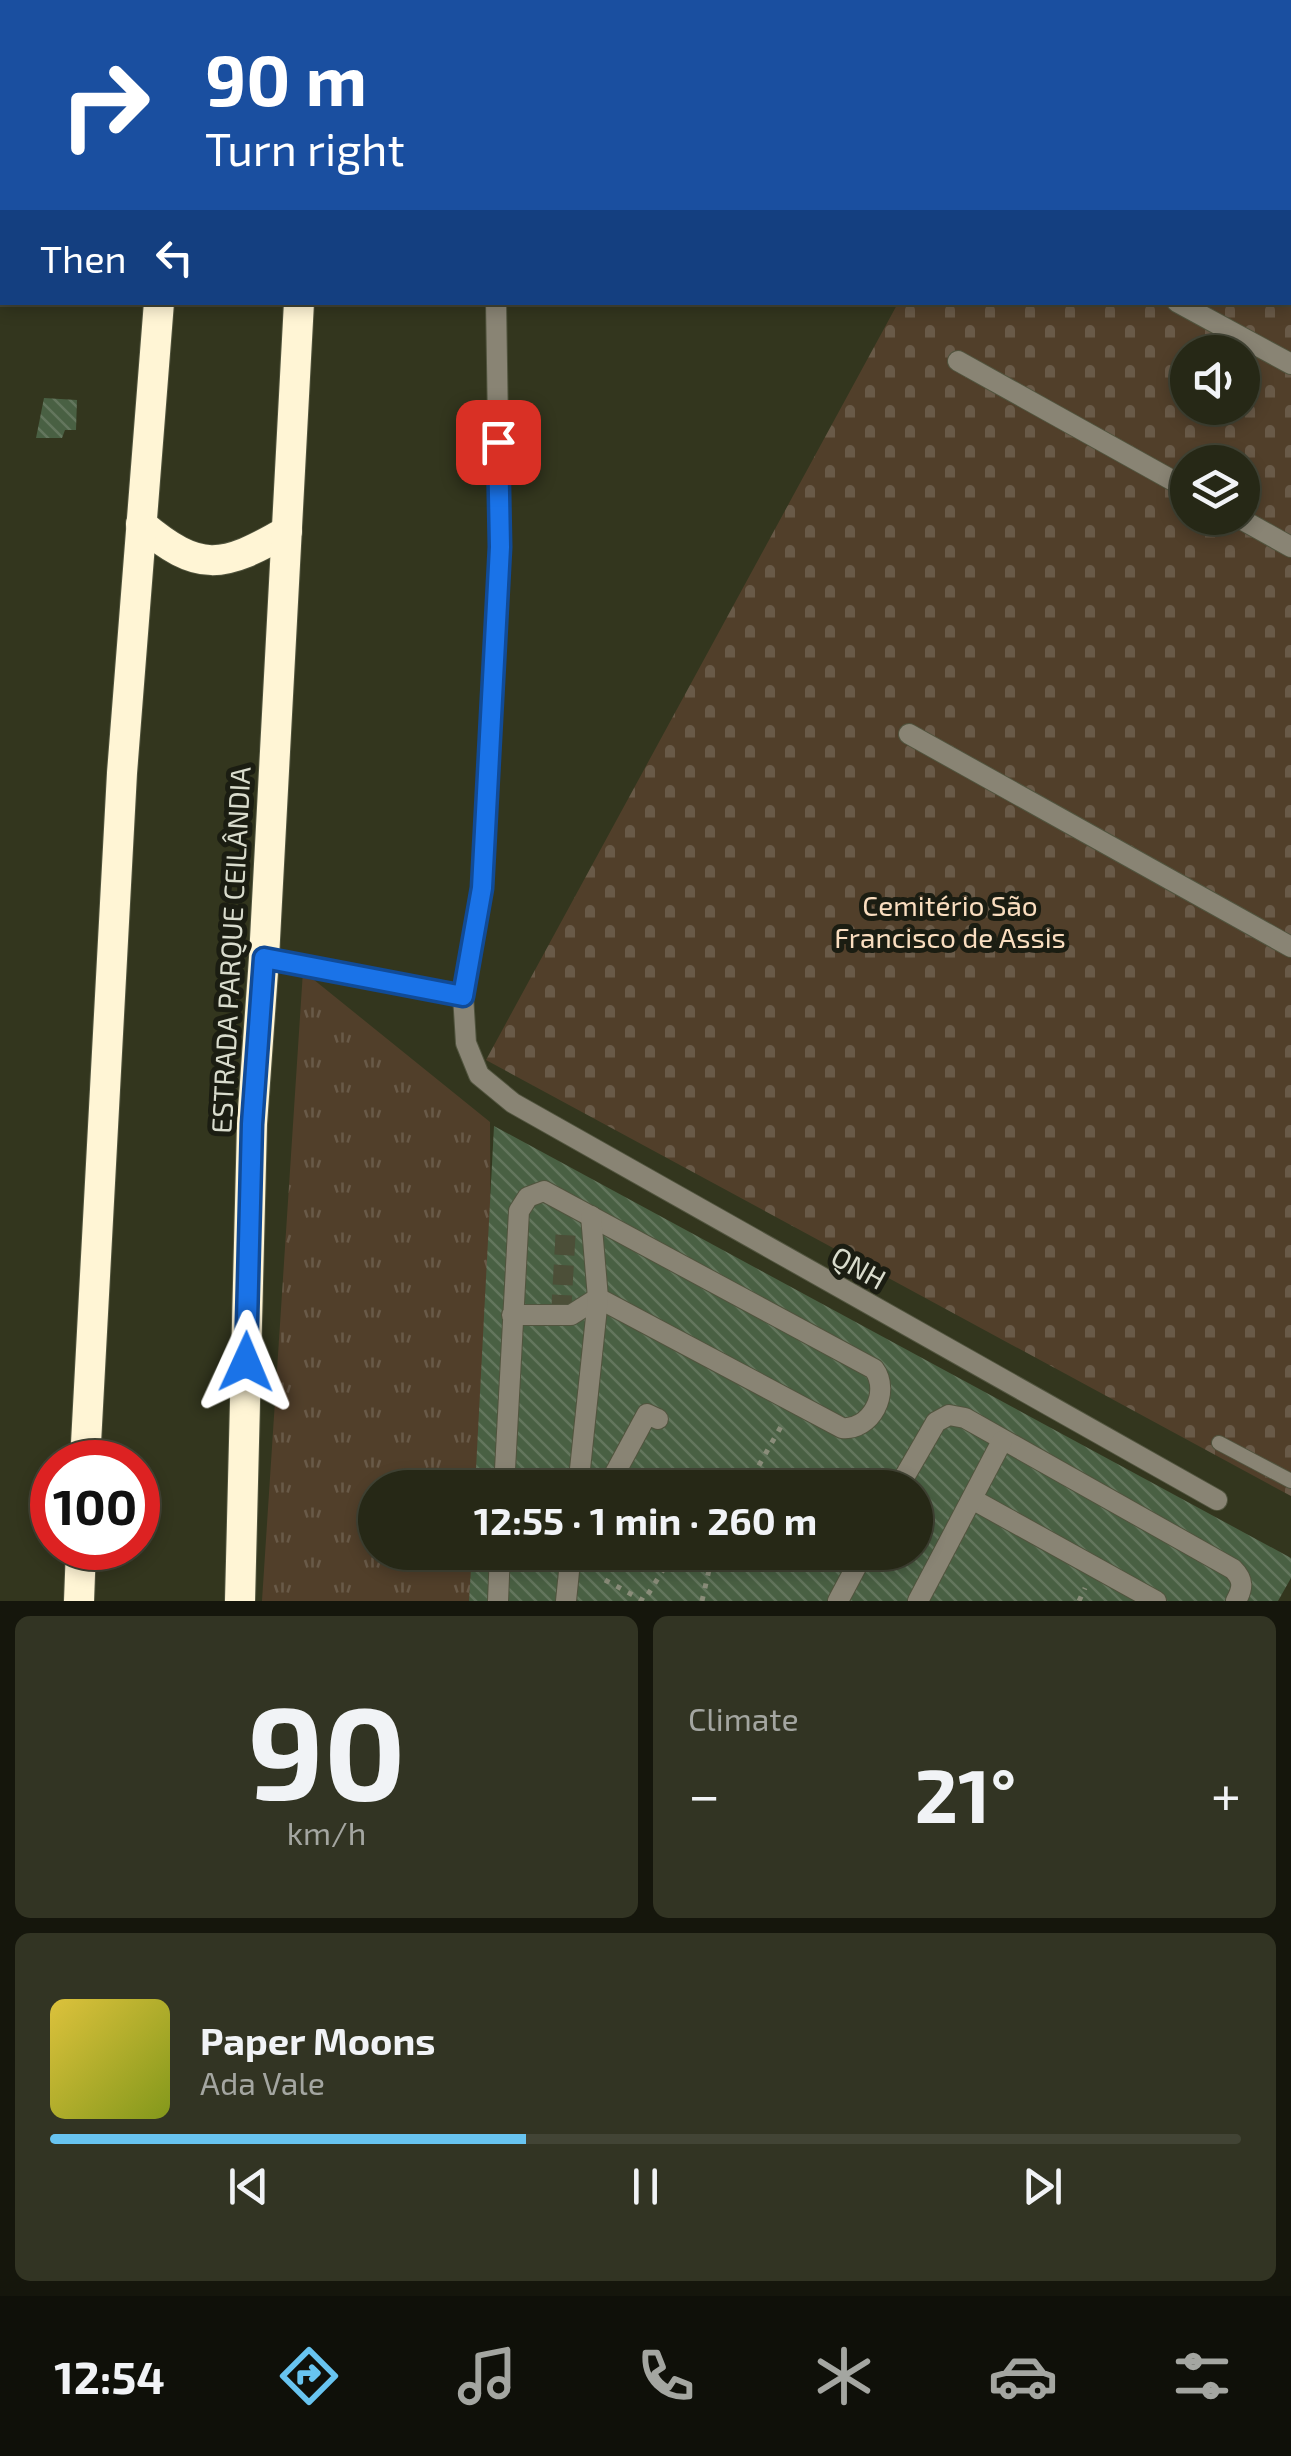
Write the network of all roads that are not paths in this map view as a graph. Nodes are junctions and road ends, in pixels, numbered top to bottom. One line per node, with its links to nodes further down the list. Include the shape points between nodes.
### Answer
1 (159, 305): 8 (highway)
2 (299, 305): 10 (highway, ESTRADA PARQUE CEILÂNDIA)
3 (496, 305): 15 (street, via 500,547 482,888)
4 (1183, 305): 6 (street)
5 (958, 361): 7 (street)
6 (1291, 364)
7 (1170, 479)
8 (141, 524): 10 (highway, via 189,557 219,560 253,551); 20 (highway)
9 (1260, 530): 11 (street)
10 (287, 531): 14 (highway, ESTRADA PARQUE CEILÂNDIA)
11 (1291, 547)
12 (909, 734): 13 (street)
13 (1291, 947)
14 (264, 958): 15 (street); 35 (highway, ESTRADA PARQUE CEILÂNDIA, via 252,1124)
15 (463, 996): 29 (street, QNH, via 466,1043 479,1075 513,1103)
16 (591, 1216): 17 (street); 17 (street, via 874,1369 881,1397 863,1423 842,1428); 18 (street, via 544,1191 528,1197 520,1211)
17 (598, 1298): 18 (street, via 571,1315); 24 (street)
18 (512, 1316): 23 (street)
19 (658, 1419): 25 (street, via 647,1414)
20 (86, 1440)
21 (1002, 1440): 26 (street, via 949,1415 936,1422); 28 (street); 41 (street, via 1233,1569 1242,1586)
22 (1219, 1442): 27 (lane)
23 (505, 1470)
24 (580, 1470)
25 (617, 1470)
26 (908, 1470)
27 (1291, 1482)
28 (972, 1499): 39 (street); 40 (street)
29 (1217, 1500)
30 (80, 1570): 34 (highway)
31 (499, 1570): 36 (street)
32 (569, 1570): 37 (street)
33 (854, 1570): 38 (street)
34 (79, 1601)
35 (240, 1601)
36 (498, 1601)
37 (566, 1601)
38 (838, 1601)
39 (918, 1601)
40 (1156, 1601)
41 (1236, 1601)

